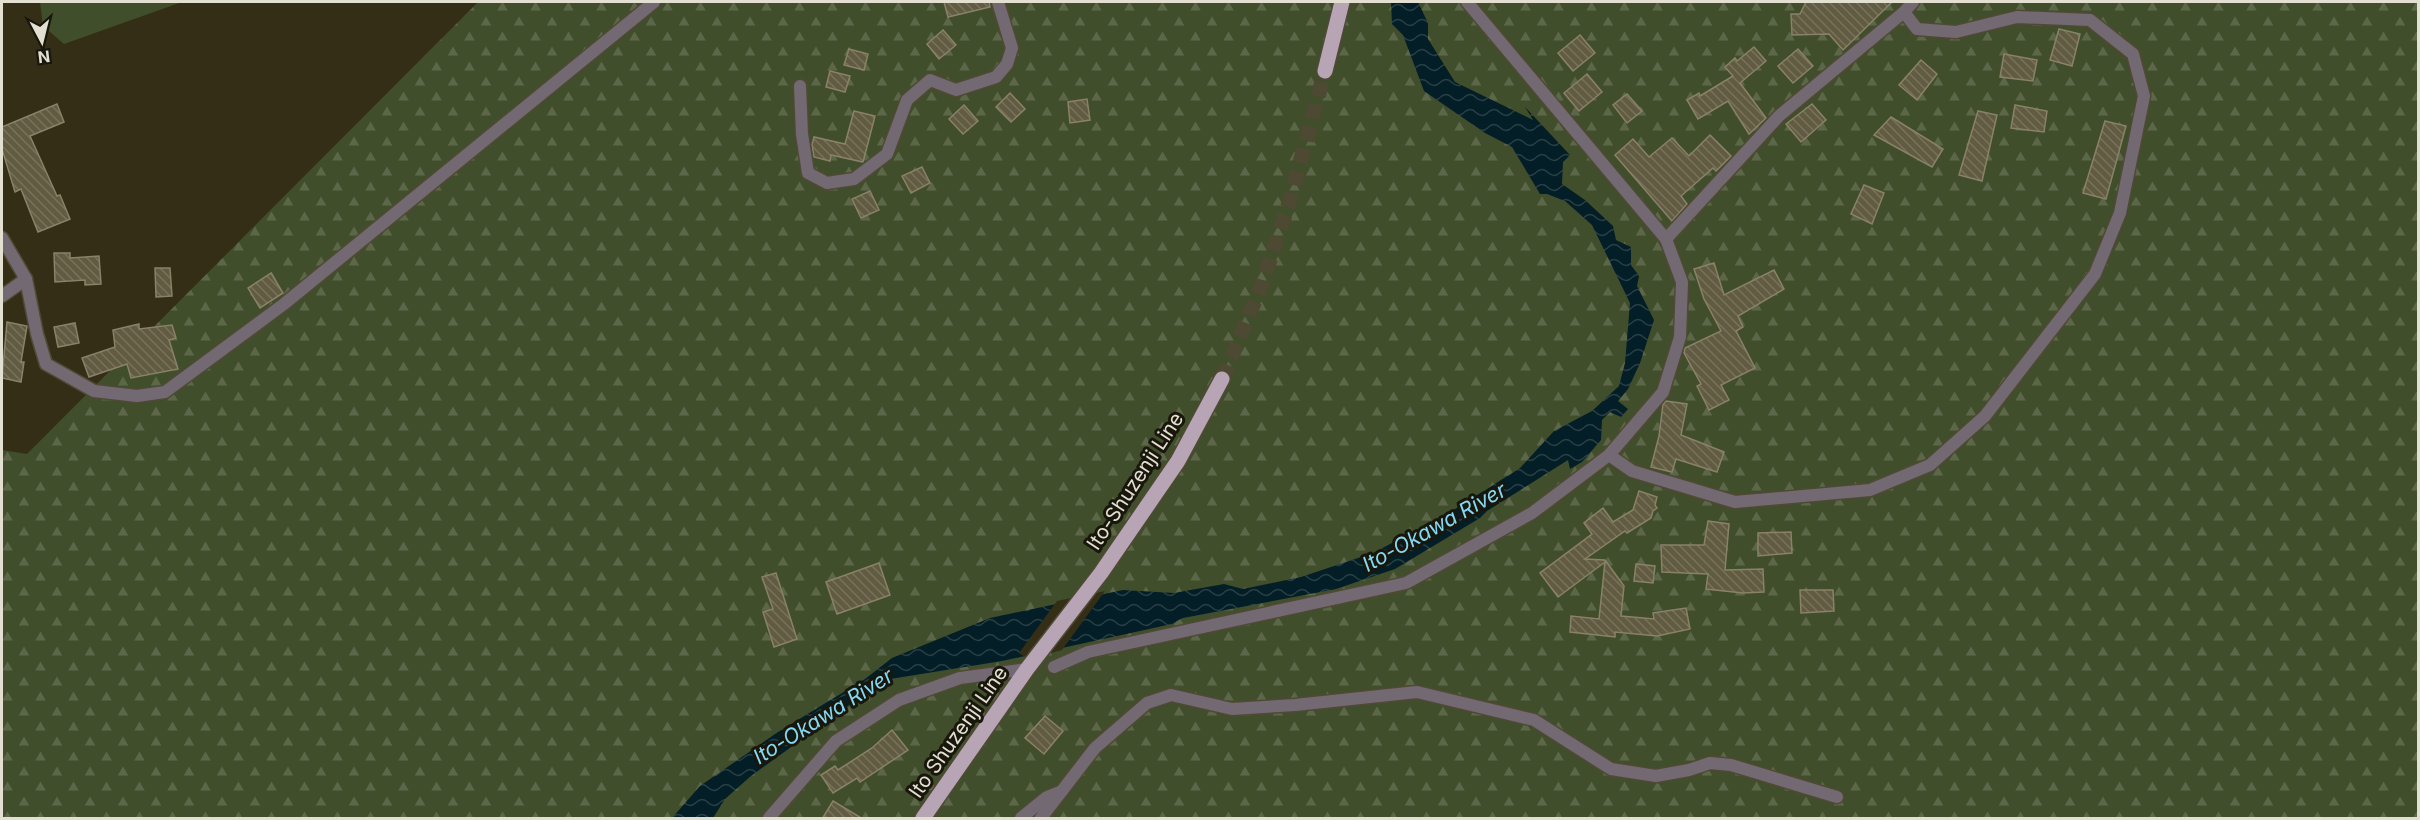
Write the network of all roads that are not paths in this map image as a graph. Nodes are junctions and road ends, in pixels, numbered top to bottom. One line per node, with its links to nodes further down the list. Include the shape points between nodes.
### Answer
1 (654, 2): 11 (street, via 284,304 165,392 137,396 94,391 46,364)
2 (998, 2): 8 (street, via 1012,48 1007,64 996,78 956,90 930,80 907,100 887,154 854,179 828,183 808,173)
3 (1342, 2): 7 (main road)
4 (1467, 2): 10 (street)
5 (1913, 2): 6 (street)
6 (1904, 12): 10 (street, via 1779,116); 14 (street, via 1917,29 1956,32 2017,17 2090,20 2133,54 2144,96 2120,213 2095,274 1985,416 1930,465 1870,490 1735,502 1632,471)
7 (1325, 71)
8 (800, 87)
9 (2, 238): 11 (street)
10 (1666, 239): 14 (street, via 1682,282 1680,337 1663,393)
11 (26, 279): 12 (street)
12 (2, 296)
13 (1222, 379): 15 (main road, Ito-Shuzenji Line, via 1178,461)
14 (1609, 454): 16 (street, via 1532,513 1406,583 1088,652)
15 (1044, 648): 17 (main road, Ito Shuzenji Line)
16 (1054, 667)
17 (1027, 669): 20 (street, via 960,678 899,700 836,741); 21 (main road, Ito Shuzenji Line)
18 (1064, 791): 19 (street, via 1095,748 1147,703 1172,695 1232,709 1417,692 1534,720 1611,769 1656,776 1710,763 1731,765); 22 (street, via 1047,797); 23 (street)
19 (1837, 797)
20 (769, 819)
21 (923, 819)
22 (1021, 819)
23 (1041, 819)

